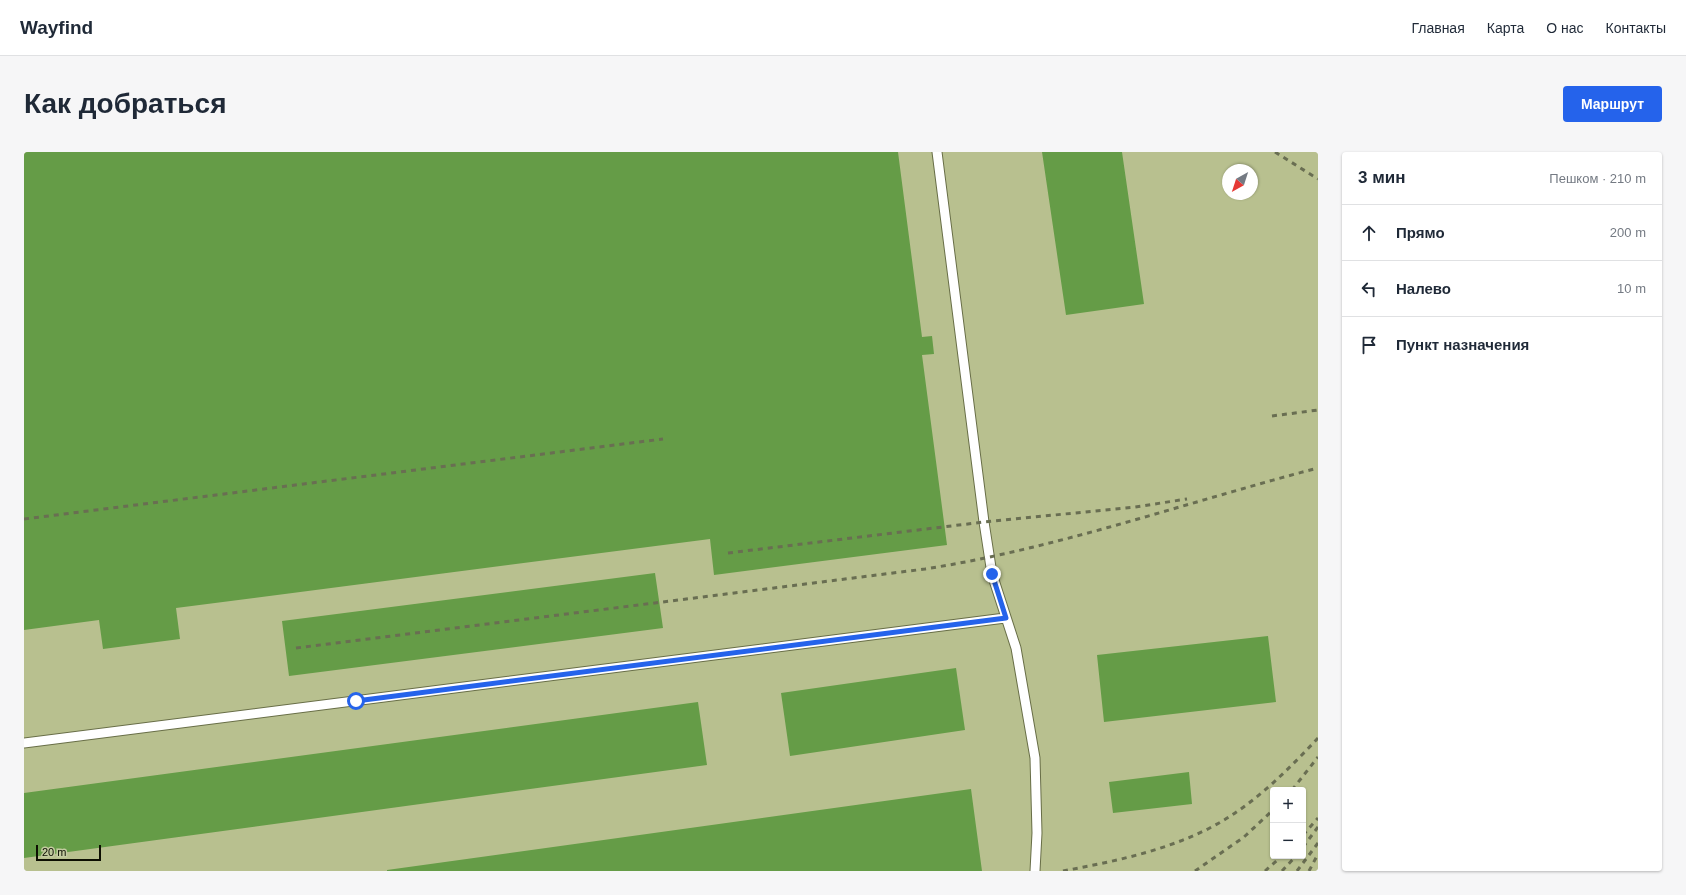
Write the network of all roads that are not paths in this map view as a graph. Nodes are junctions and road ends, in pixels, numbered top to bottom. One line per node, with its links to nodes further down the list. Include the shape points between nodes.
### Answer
1 (937, 152): 2 (lane, via 984,522 992,574)
2 (1006, 618): 3 (lane); 4 (lane, via 1016,648 1035,758)
3 (24, 743)
4 (1035, 871)

